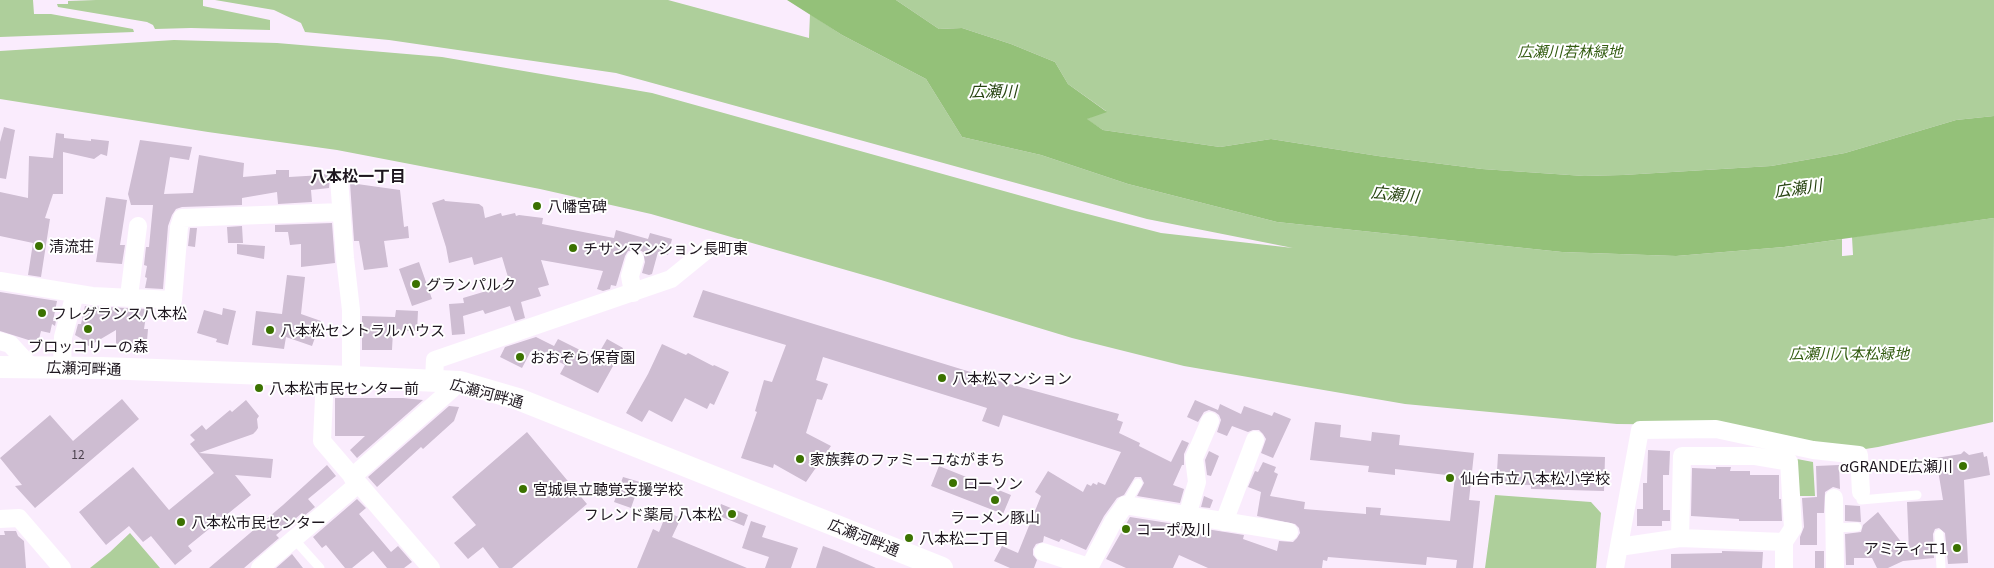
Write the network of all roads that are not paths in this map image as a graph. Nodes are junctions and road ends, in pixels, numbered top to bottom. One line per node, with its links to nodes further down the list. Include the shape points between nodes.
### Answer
1 (340, 179): 2 (street)
2 (341, 212): 9 (street, via 182,218 173,300); 15 (street, via 351,310)
3 (138, 226): 9 (street)
4 (709, 248): 7 (street, via 671,279)
5 (635, 259): 7 (street, via 630,276)
6 (0, 281): 8 (street)
7 (633, 293): 16 (street, via 434,360)
8 (76, 294): 9 (street); 13 (street, via 63,337)
9 (129, 296)
10 (0, 341): 11 (street, via 10,344)
11 (31, 366): 12 (street, 広瀬河畔通); 13 (street, 広瀬河畔通)
12 (0, 367)
13 (62, 368): 14 (street, 広瀬河畔通)
14 (324, 376): 15 (street, 広瀬河畔通); 20 (street, via 322,441)
15 (351, 377): 16 (street, 広瀬河畔通)
16 (434, 380): 17 (street, 広瀬河畔通)
17 (460, 382): 20 (street); 38 (street, 広瀬河畔通, via 518,399)
18 (1210, 420): 26 (street, via 1194,458 1197,482)
19 (1255, 440): 28 (street)
20 (355, 481): 34 (street); 42 (street)
21 (1138, 483): 25 (lane)
22 (1861, 492): 23 (lane, via 1861,500); 36 (street, via 1859,455 1813,450 1716,429 1640,430)
23 (1917, 495)
24 (1834, 498): 30 (street)
25 (1124, 505): 26 (street); 43 (street)
26 (1186, 516): 28 (street)
27 (0, 519): 39 (street, via 19,518)
28 (1224, 522): 31 (street)
29 (1857, 527): 30 (lane)
30 (1834, 528): 46 (street)
31 (1289, 532)
32 (1938, 534): 47 (lane)
33 (1680, 538): 35 (street); 35 (street, via 1682,456 1754,456 1789,462 1793,528); 36 (street)
34 (294, 539): 40 (street); 41 (lane)
35 (1784, 542): 45 (street)
36 (1619, 547): 44 (street)
37 (1043, 552): 43 (street)
38 (934, 567)
39 (62, 568)
40 (260, 568)
41 (320, 568)
42 (431, 568)
43 (1089, 568)
44 (1615, 568)
45 (1784, 568)
46 (1835, 568)
47 (1941, 568)

